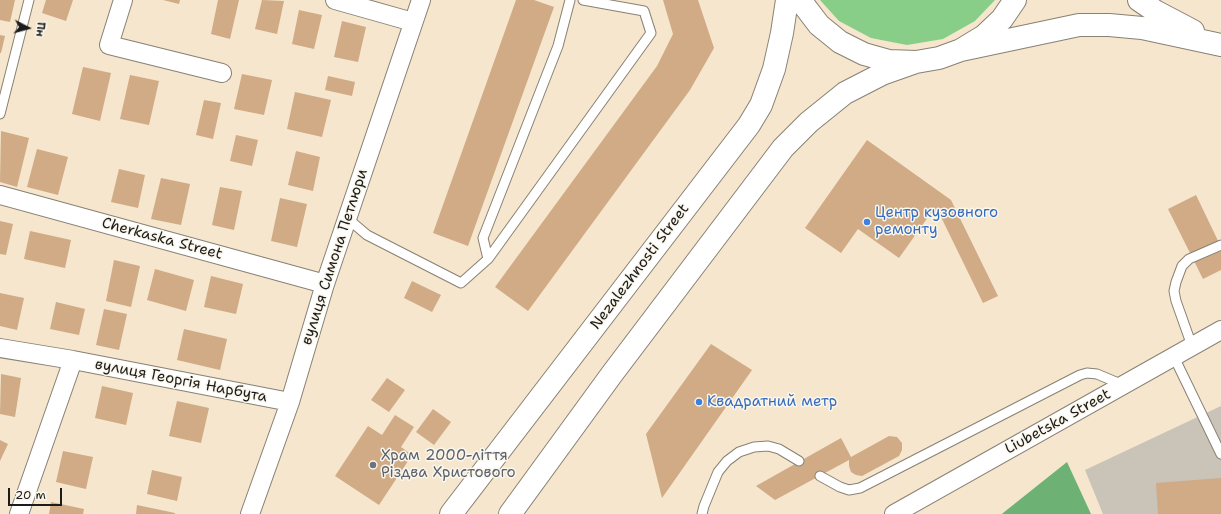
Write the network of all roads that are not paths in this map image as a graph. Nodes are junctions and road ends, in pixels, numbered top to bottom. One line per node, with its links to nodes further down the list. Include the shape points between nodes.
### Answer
1 (29, 0): 16 (lane)
2 (123, 0): 15 (street, via 109,45)
3 (335, 0): 11 (street)
4 (421, 0): 11 (street, вулиця Симона Петлюри)
5 (570, 0): 20 (lane, via 558,46 482,238)
6 (583, 0): 20 (lane, via 644,11 651,33)
7 (787, 0): 34 (main road, Nezalezhnosti Street, via 774,69 761,105 749,124)
8 (800, 0): 14 (main road, via 819,26 840,42 870,56)
9 (1015, 0): 13 (main road, via 984,36)
10 (1139, 0): 12 (main road)
11 (413, 22): 18 (street, вулиця Симона Петлюри)
12 (1218, 44): 13 (main road, via 1142,28 1109,25 1079,26)
13 (961, 50): 14 (main road, via 939,58)
14 (916, 62): 35 (main road, via 882,74 845,93 809,122 783,148)
15 (222, 73)
16 (0, 114)
17 (0, 195): 21 (street, Cherkaska Street)
18 (347, 218): 20 (lane, via 367,235 461,283); 21 (street, вулиця Симона Петлюри)
19 (1221, 245): 23 (lane, via 1189,259 1182,266 1176,282 1176,301)
20 (488, 259)
21 (325, 284): 28 (street, вулиця Симона Петлюри)
22 (1221, 330): 23 (street, Liubetska Street)
23 (1192, 346): 25 (street, Liubetska Street)
24 (0, 348): 26 (street, вулиця Георгія Нарбута)
25 (1174, 357): 27 (street, Liubetska Street); 29 (lane)
26 (73, 360): 28 (street, вулиця Георгія Нарбута); 32 (street)
27 (1123, 385): 31 (lane, via 1087,372 860,488 849,490); 37 (street, Liubetska Street)
28 (290, 402): 33 (street, вулиця Симона Петлюри)
29 (1221, 454)
30 (799, 461): 36 (lane, via 779,449 768,446 739,452 718,472)
31 (820, 476)
32 (19, 514)
33 (250, 514)
34 (452, 514)
35 (510, 514)
36 (702, 514)
37 (894, 514)

